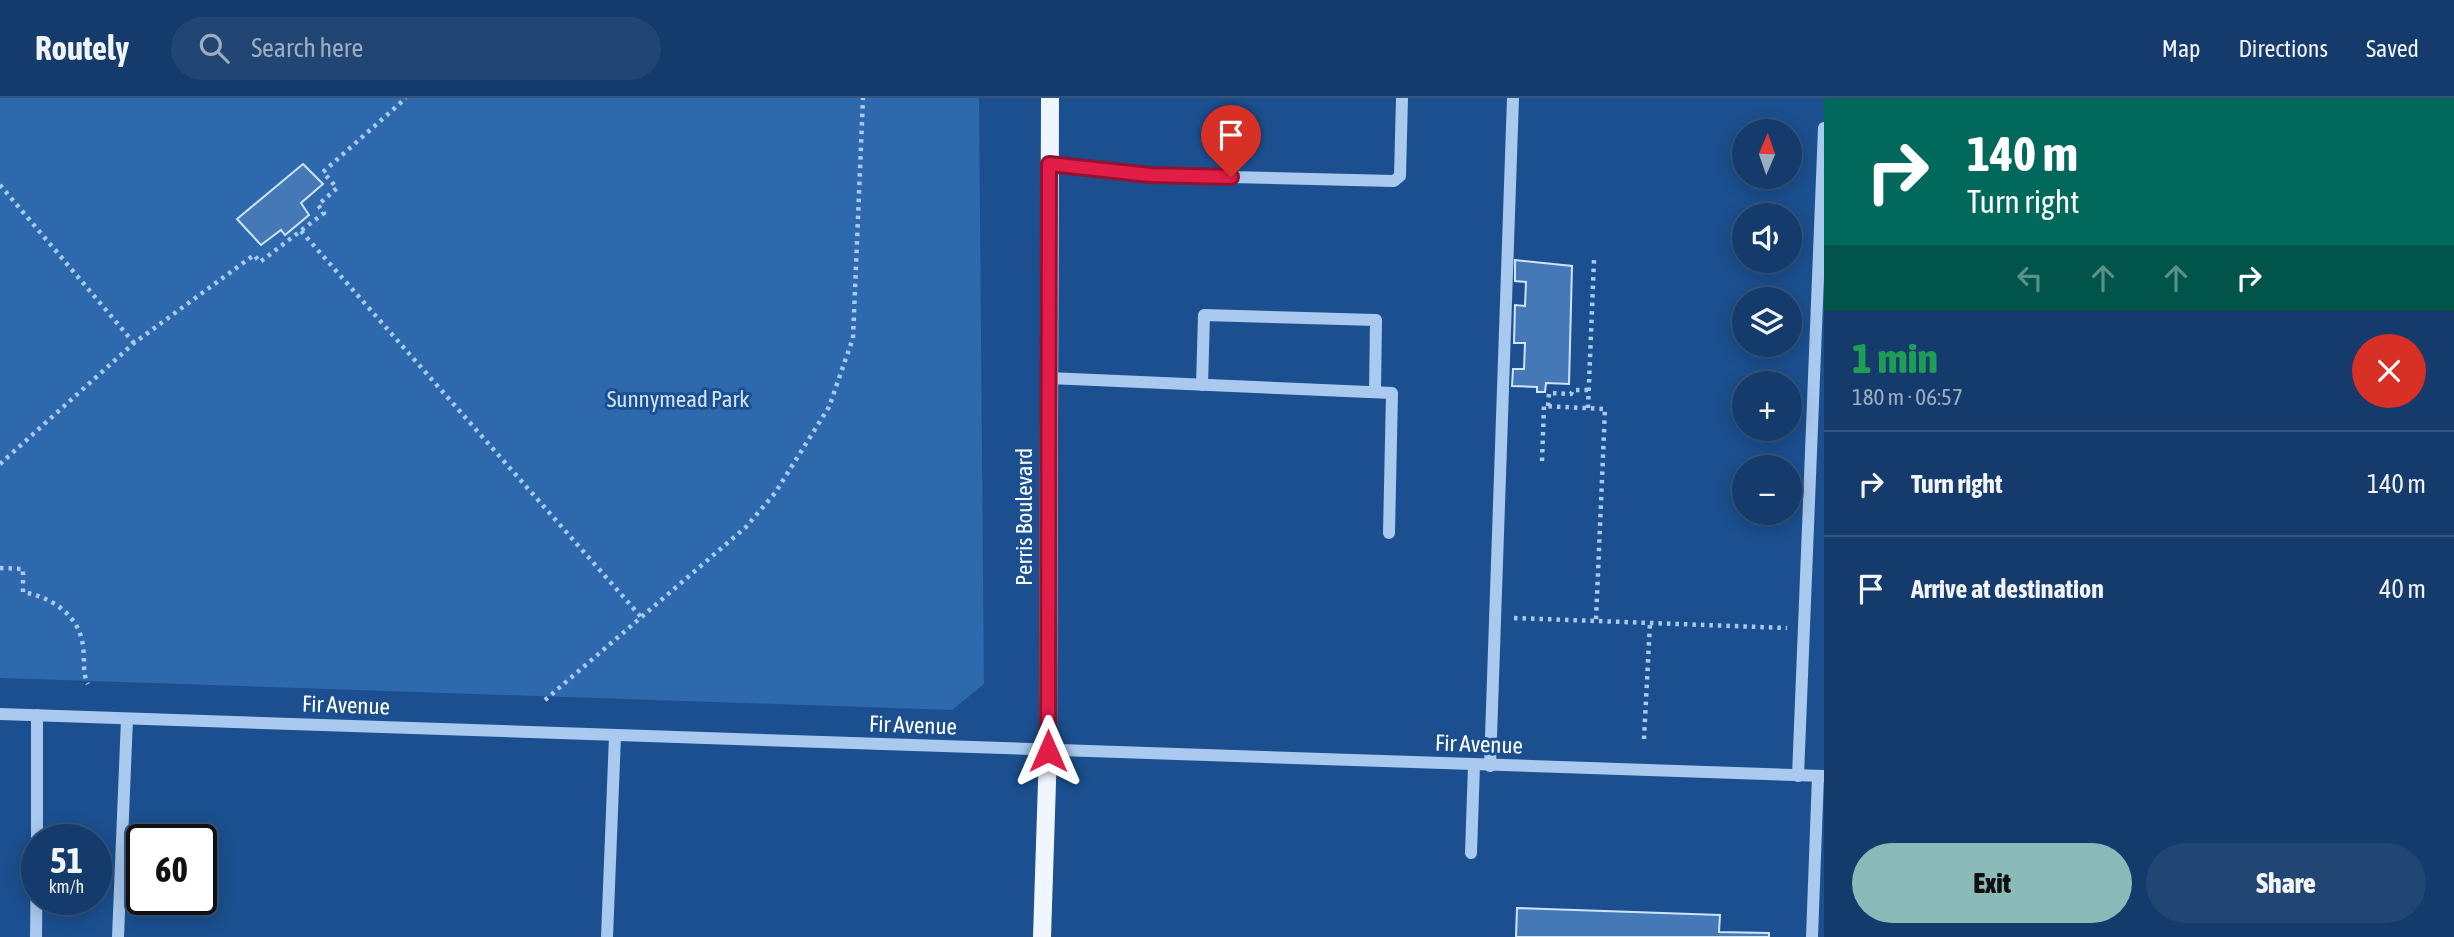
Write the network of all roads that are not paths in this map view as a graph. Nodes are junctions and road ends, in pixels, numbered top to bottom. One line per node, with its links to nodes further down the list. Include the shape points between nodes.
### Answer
1 (1049, 98): 5 (main road, Perris Boulevard)
2 (1402, 98): 5 (street, via 1400,176 1394,181 1150,175)
3 (1513, 98): 16 (street)
4 (1824, 128): 17 (street)
5 (1049, 164): 6 (main road, Perris Boulevard)
6 (1049, 378): 7 (street); 14 (main road, Perris Boulevard)
7 (1202, 384): 8 (street); 8 (street, via 1204,316 1376,320)
8 (1375, 392): 9 (street, via 1392,393)
9 (1389, 533)
10 (0, 714): 11 (street, Fir Avenue)
11 (37, 715): 12 (street, Fir Avenue); 19 (street)
12 (127, 719): 13 (street, Fir Avenue); 23 (street)
13 (615, 736): 14 (street, Fir Avenue); 24 (street)
14 (1048, 751): 15 (street, Fir Avenue); 25 (main road, Perris Boulevard)
15 (1474, 765): 16 (street, Fir Avenue); 20 (street)
16 (1490, 766): 17 (street, Fir Avenue)
17 (1798, 776): 18 (street, Fir Avenue)
18 (1821, 776): 26 (street)
19 (37, 824)
20 (1471, 853)
21 (36, 915): 22 (street)
22 (36, 937)
23 (118, 937)
24 (607, 937)
25 (1042, 937)
26 (1812, 937)

